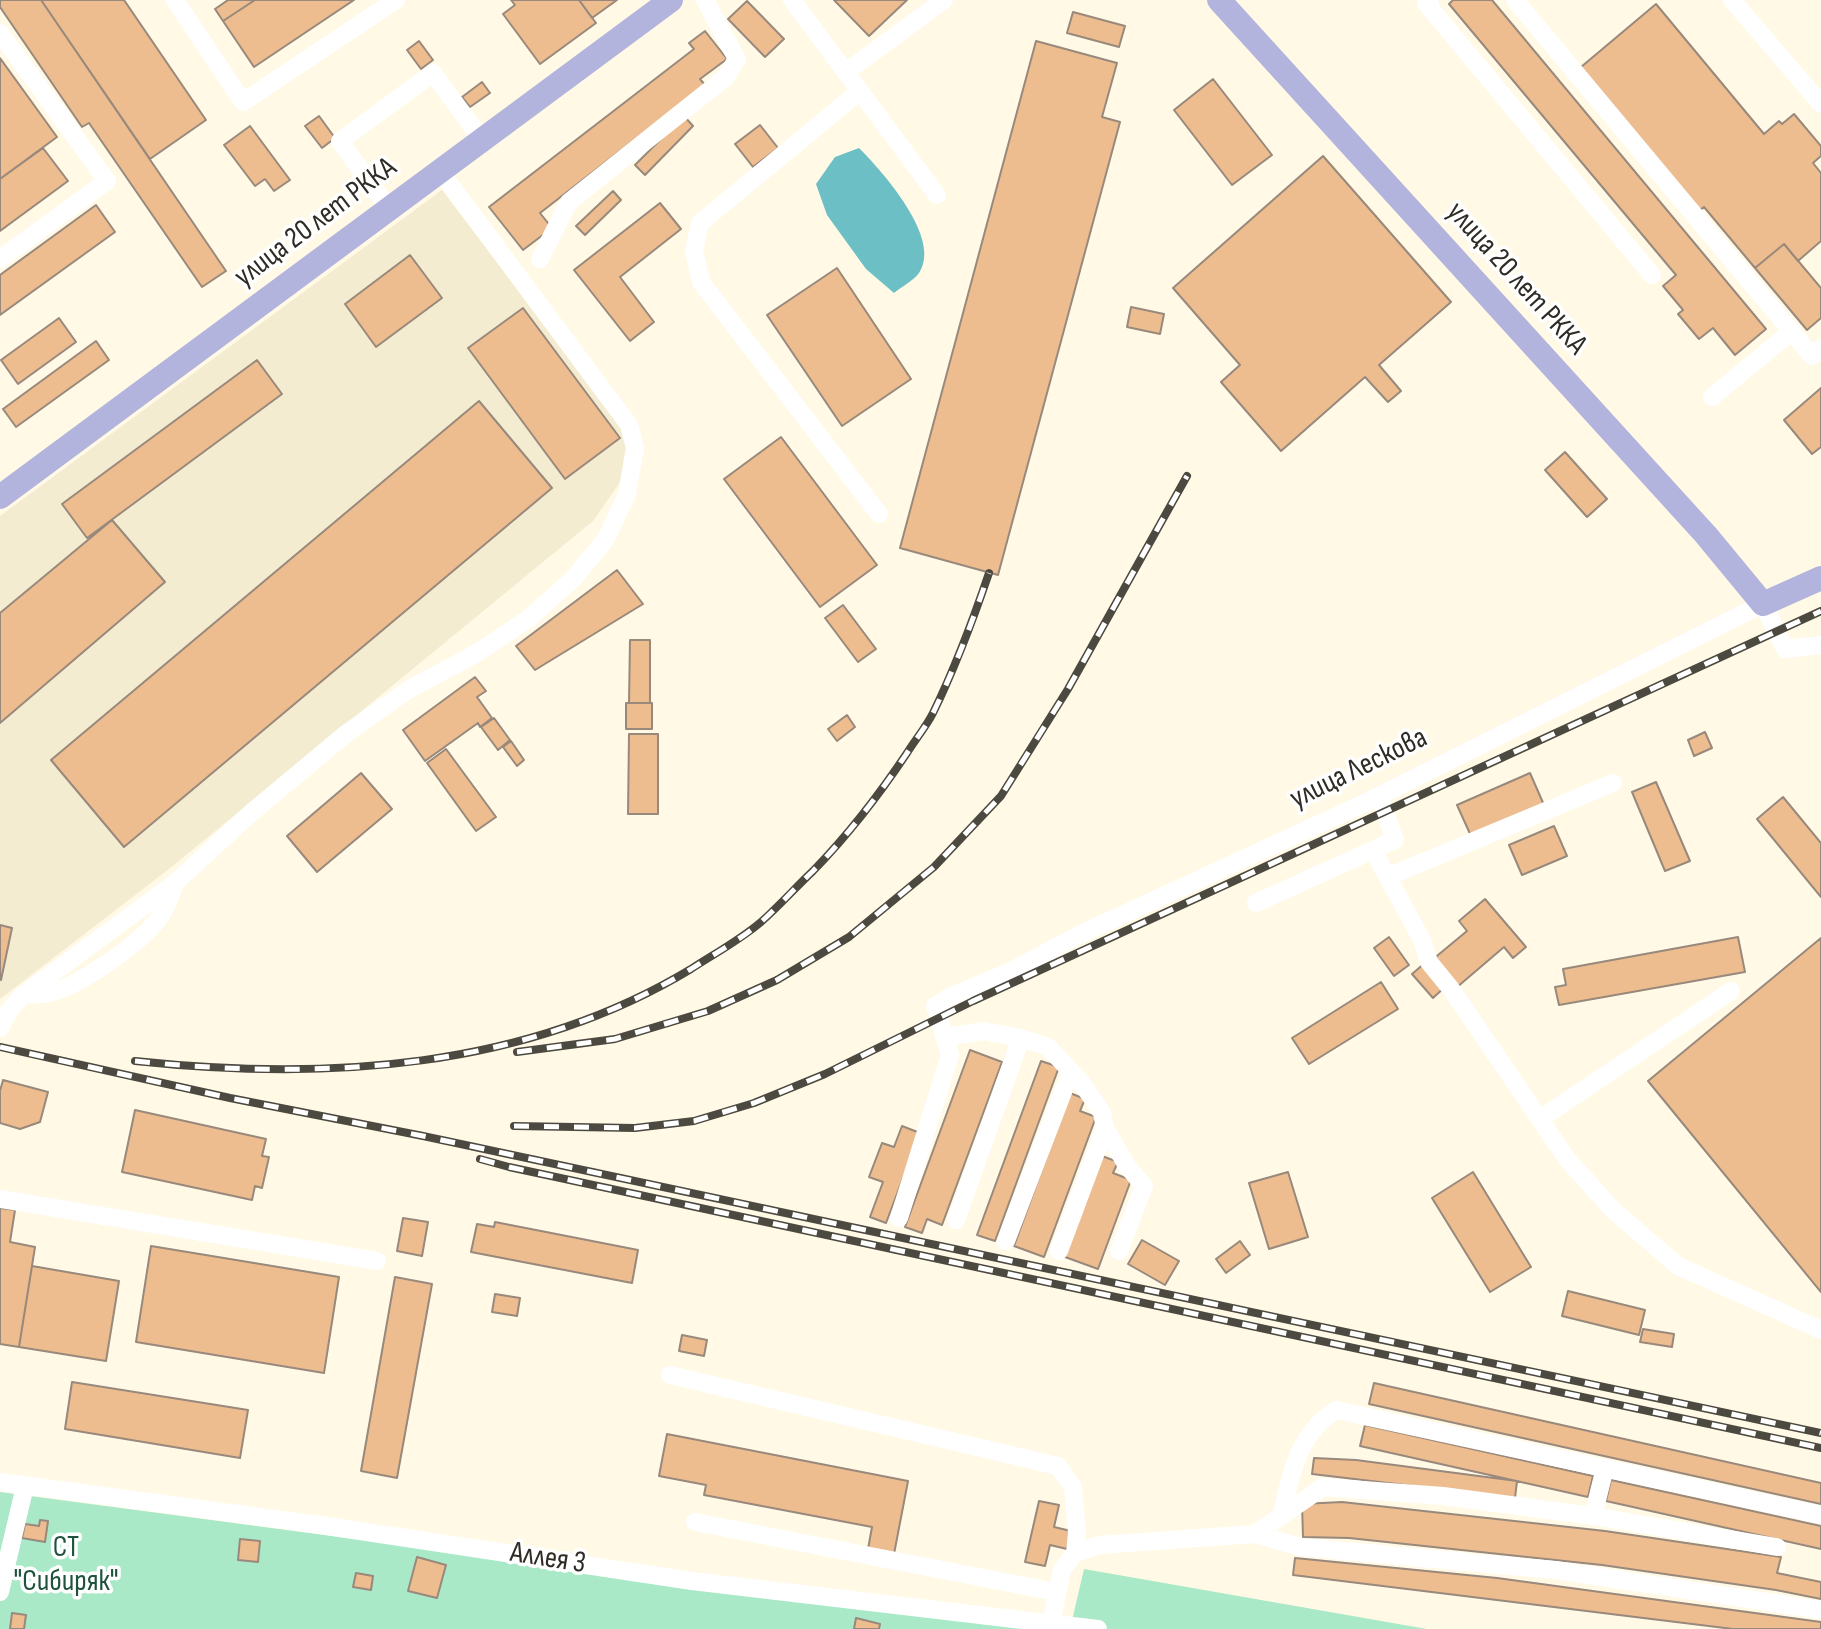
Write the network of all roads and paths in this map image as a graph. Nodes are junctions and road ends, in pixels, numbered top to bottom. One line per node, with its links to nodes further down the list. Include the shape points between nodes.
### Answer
1 (175, 0): 2 (street, via 243,102)
2 (396, 0)
3 (671, 0): 15 (main road, улица 20 лет РККА)
4 (705, 0): 20 (street, via 737,59 726,77 569,202)
5 (792, 0): 12 (street)
6 (944, 0): 12 (street)
7 (1219, 0): 28 (main road, улица 20 лет РККА)
8 (1430, 0): 21 (street, via 1426,3)
9 (1515, 0): 22 (street)
10 (1732, 0): 14 (street)
11 (0, 33): 19 (street, via 107,181)
12 (846, 72): 13 (street)
13 (860, 91): 17 (street); 26 (street, via 700,223 694,251 701,282)
14 (1821, 104)
15 (482, 140): 16 (main road, улица 20 лет РККА); 18 (street, via 433,73 340,141)
16 (440, 171): 18 (main road, улица 20 лет РККА); 36 (street, via 629,425 635,448 627,494 606,539 573,579 528,619 347,733 175,883 23,995)
17 (937, 195)
18 (389, 209): 25 (main road, улица 20 лет РККА)
19 (0, 259)
20 (540, 259)
21 (1652, 275)
22 (1792, 331): 23 (street, via 1812,356); 24 (street)
23 (1821, 348)
24 (1712, 397)
25 (3, 489)
26 (879, 514)
27 (1821, 578): 28 (main road, улица Лескова)
28 (1763, 604): 29 (street, via 1785,649); 31 (street, улица Лескова)
29 (1821, 645)
30 (1613, 783): 33 (street)
31 (1379, 796): 32 (street, via 1395,840); 37 (street, улица Лескова, via 949,997 935,1006)
32 (1373, 850): 33 (street); 34 (street)
33 (1387, 877): 40 (street, via 1429,962)
34 (1256, 903)
35 (1731, 991): 40 (street)
36 (0, 1028)
37 (946, 1037): 38 (street, via 983,1031); 43 (street, via 950,1055)
38 (1021, 1038): 39 (street, via 1048,1047); 44 (street)
39 (1071, 1071): 41 (street, via 1102,1113); 45 (street)
40 (1540, 1119): 49 (street, via 1613,1210 1678,1266)
41 (1105, 1128): 46 (street); 47 (street, via 1144,1186)
42 (0, 1199): 48 (street)
43 (899, 1218)
44 (956, 1220)
45 (1006, 1241)
46 (1059, 1251)
47 (1119, 1251)
48 (377, 1261)
49 (1821, 1330)
50 (670, 1375): 60 (street, via 1058,1466 1073,1487)
51 (1605, 1468): 54 (street, via 1336,1410 1318,1421 1293,1463); 55 (street); 56 (street)
52 (0, 1482): 53 (street, Аллея 3)
53 (25, 1486): 61 (street); 64 (street, Аллея 3)
54 (1282, 1514): 56 (street, via 1323,1487); 58 (street)
55 (1821, 1515)
56 (1593, 1516): 59 (street)
57 (695, 1522): 62 (street)
58 (1255, 1534): 60 (street, via 1099,1545); 63 (street, via 1301,1547 1555,1570)
59 (1777, 1547)
60 (1075, 1553): 62 (street, via 1062,1570)
61 (0, 1592)
62 (1056, 1592): 64 (street)
63 (1821, 1610)
64 (1051, 1626): 65 (street, Аллея 3)
65 (1098, 1629)

